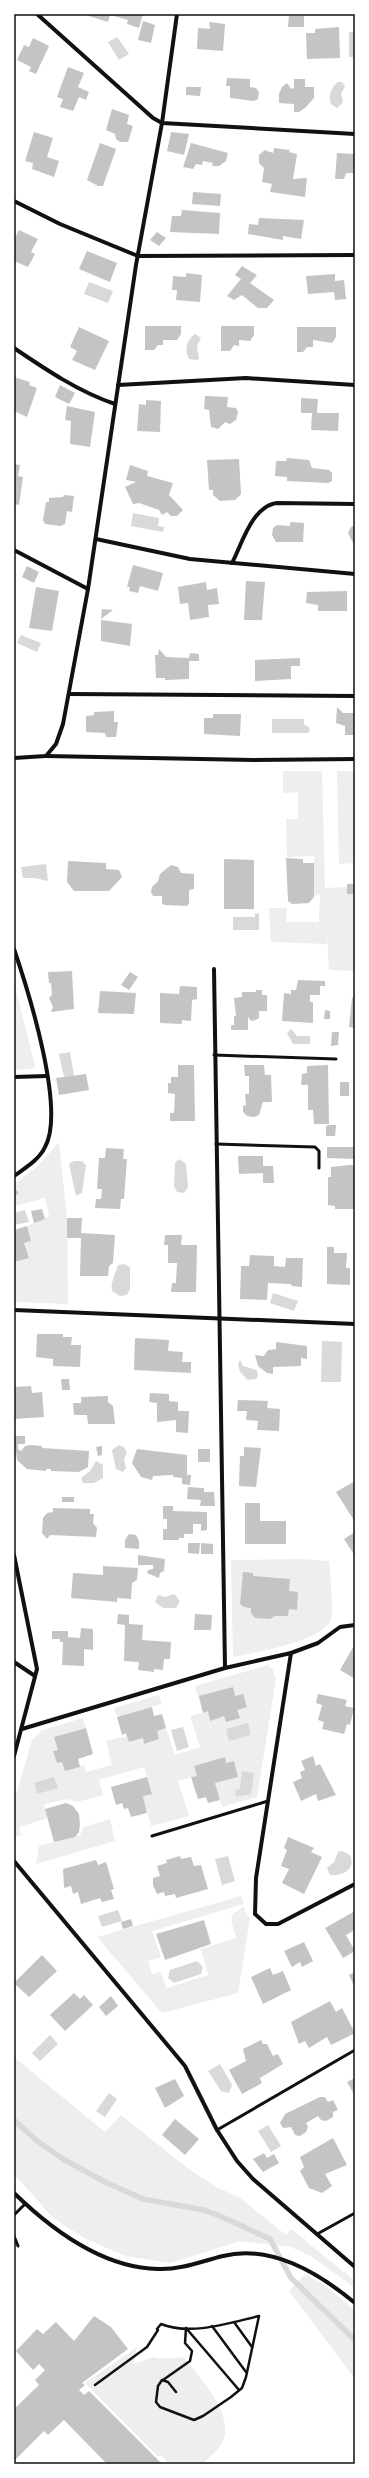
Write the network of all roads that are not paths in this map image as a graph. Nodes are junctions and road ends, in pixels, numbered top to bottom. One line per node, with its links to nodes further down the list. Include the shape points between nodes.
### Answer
1 (37, 14): 3 (street, via 153,118)
2 (177, 14): 3 (street)
3 (162, 123): 4 (street); 7 (street)
4 (355, 134)
5 (14, 201): 7 (street, via 60,224)
6 (355, 255): 7 (street)
7 (138, 256): 9 (street)
8 (14, 348): 11 (street, via 64,380)
9 (118, 385): 10 (street, via 246,378); 11 (street)
10 (355, 385)
11 (115, 404): 13 (street)
12 (355, 504): 15 (street, via 277,503 265,506 257,515)
13 (96, 539): 15 (street, via 174,557); 17 (street)
14 (14, 550): 17 (street)
15 (232, 563): 16 (street)
16 (355, 574)
17 (88, 589): 18 (street)
18 (69, 694): 19 (street); 20 (street, via 59,736)
19 (355, 696)
20 (46, 756): 21 (street); 22 (street)
21 (14, 758)
22 (355, 759)
23 (14, 949): 27 (street)
24 (214, 969): 25 (street)
25 (214, 1055): 26 (lane); 29 (street)
26 (336, 1059)
27 (47, 1076): 28 (street); 31 (street, via 52,1113 48,1141 35,1160)
28 (14, 1077)
29 (216, 1144): 30 (lane, via 316,1147 319,1151); 33 (street)
30 (319, 1168)
31 (14, 1176)
32 (14, 1310): 33 (street)
33 (219, 1318): 34 (street); 39 (street)
34 (355, 1324)
35 (14, 1555): 40 (street, via 34,1648 37,1669)
36 (355, 1625): 37 (street, via 340,1627 318,1643)
37 (291, 1652): 39 (street); 43 (street)
38 (14, 1662): 40 (street)
39 (225, 1668): 41 (street)
40 (35, 1676): 41 (street)
41 (22, 1728): 42 (street)
42 (14, 1756)
43 (268, 1801): 44 (lane); 46 (street, via 253,1906 260,1920 266,1924 278,1924)
44 (152, 1836)
45 (14, 1862): 48 (street, via 178,2057)
46 (355, 1884)
47 (355, 2050): 48 (lane)
48 (218, 2130): 53 (street, via 249,2175)
49 (14, 2192): 50 (street)
50 (25, 2204): 52 (lane); 57 (street, via 63,2235 82,2246 142,2268 175,2268 248,2252 267,2255 314,2272)
51 (355, 2213): 53 (lane)
52 (14, 2215)
53 (319, 2234): 56 (street)
54 (14, 2236): 55 (lane)
55 (18, 2246)
56 (355, 2267)
57 (355, 2303)

